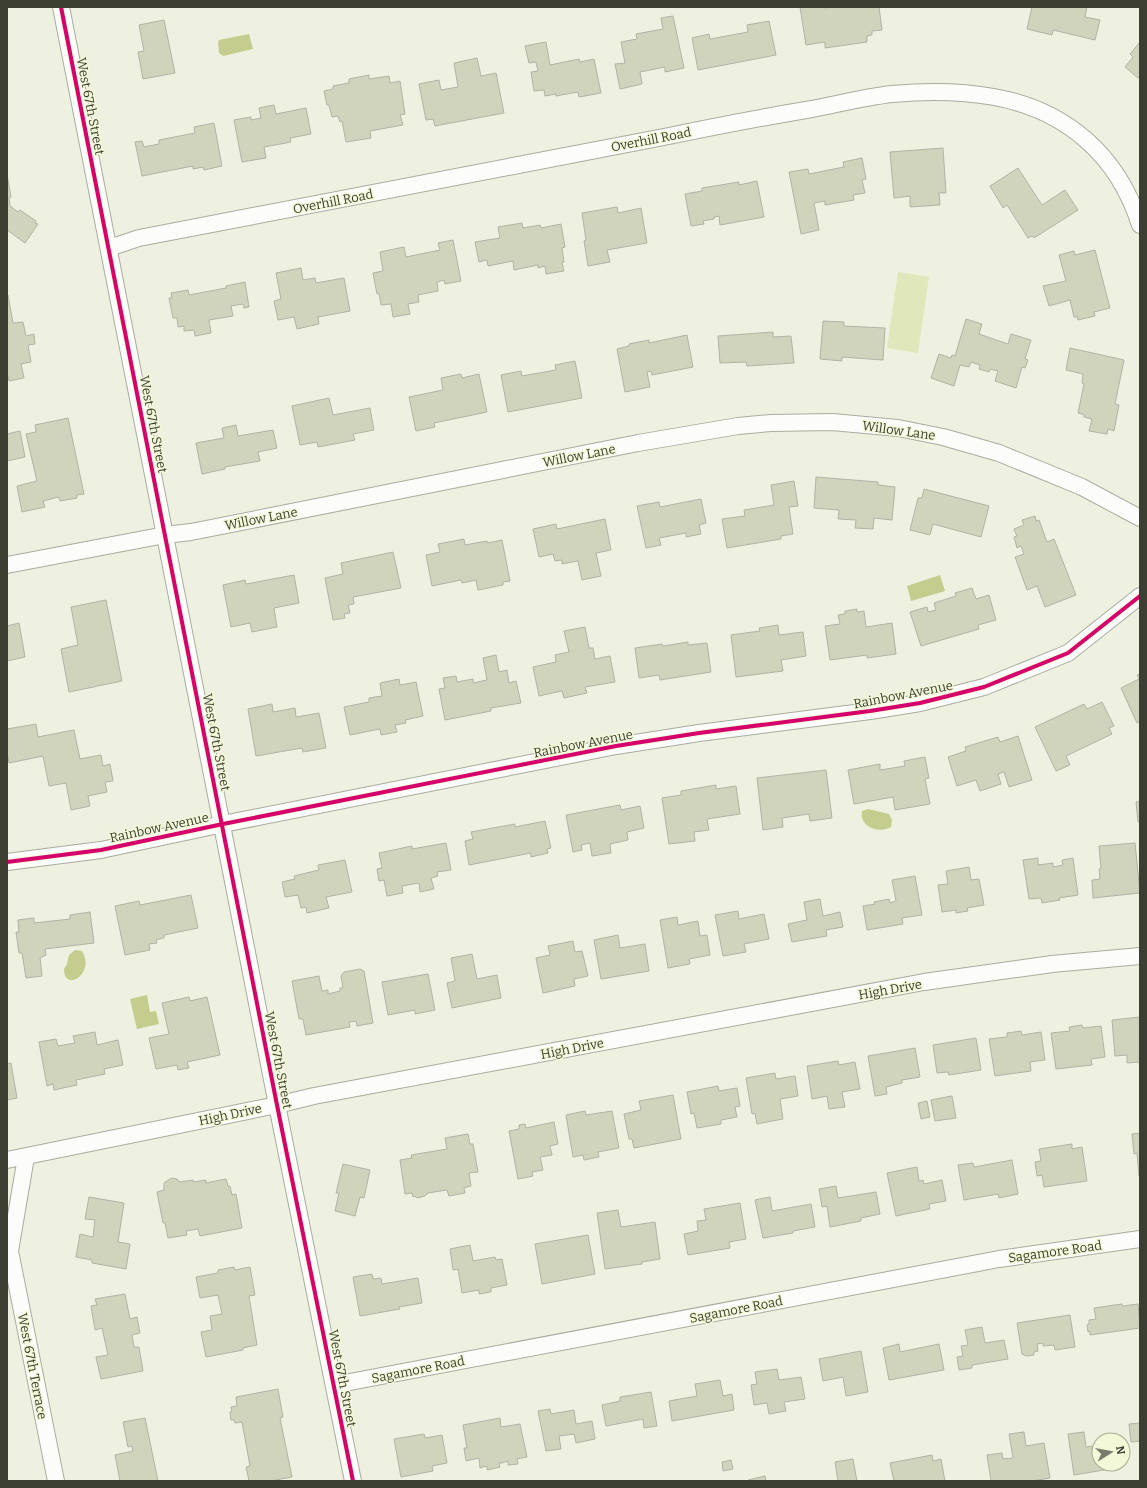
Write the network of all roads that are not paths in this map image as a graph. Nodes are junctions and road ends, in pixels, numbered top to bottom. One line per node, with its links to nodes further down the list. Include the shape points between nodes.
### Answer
1 (61, 7): 3 (street, West 67th Street)
2 (1140, 225): 3 (street, Overhill Road, via 1129,195 1109,163 1074,129 1044,112 995,97 930,92 890,94 744,121 139,238)
3 (109, 248): 5 (street, West 67th Street)
4 (1140, 518): 5 (street, Willow Lane, via 1082,487 999,453 943,437 898,428 832,422 771,423 638,443)
5 (165, 535): 6 (street, Willow Lane); 8 (street, West 67th Street)
6 (7, 565)
7 (1140, 596): 8 (street, Rainbow Avenue, via 1068,653 984,687 920,704 616,746)
8 (223, 824): 9 (street, Rainbow Avenue, via 101,850); 11 (street, West 67th Street)
9 (7, 862)
10 (1140, 956): 11 (street, High Drive, via 1052,964 924,982)
11 (277, 1105): 12 (street, High Drive); 16 (street, West 67th Street)
12 (26, 1157): 13 (street, High Drive); 15 (street, West 67th Terrace)
13 (7, 1160)
14 (1140, 1239): 16 (street, Sagamore Road, via 999,1259)
15 (8, 1248): 17 (street, West 67th Terrace)
16 (334, 1385): 18 (street, West 67th Street)
17 (56, 1481)
18 (353, 1481)

